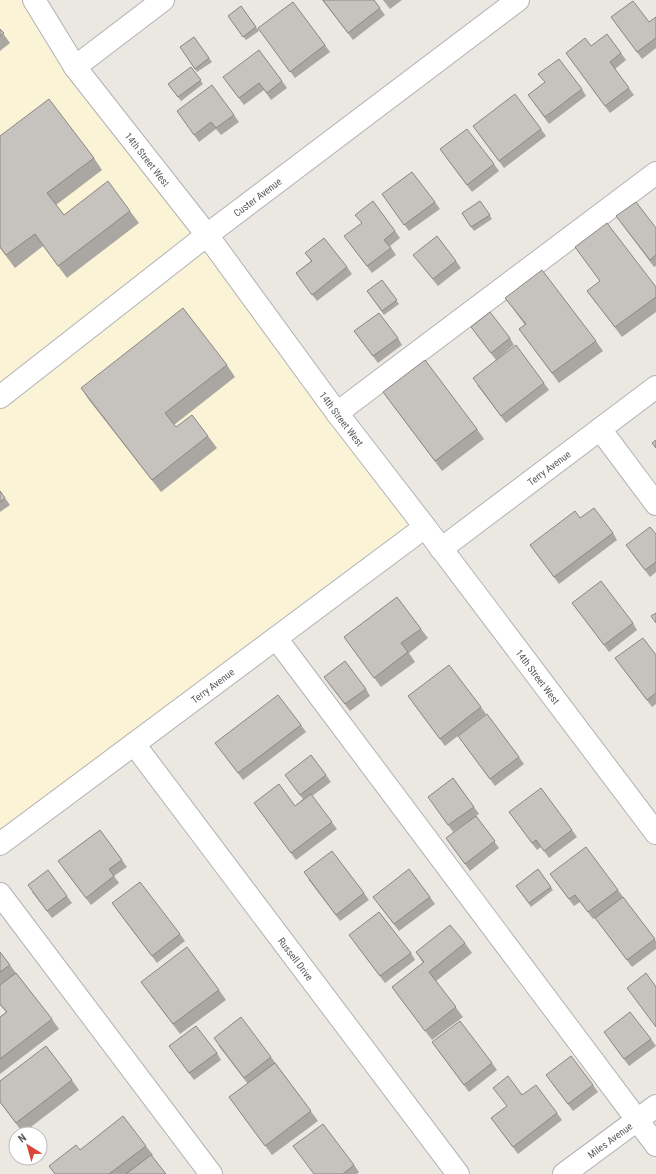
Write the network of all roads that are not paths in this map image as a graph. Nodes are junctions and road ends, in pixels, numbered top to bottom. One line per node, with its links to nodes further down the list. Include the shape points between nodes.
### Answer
1 (34, 0): 4 (street, 14th Street West)
2 (163, 0): 4 (street)
3 (518, 0): 6 (street, Custer Avenue)
4 (76, 67): 6 (street, 14th Street West)
5 (656, 173): 9 (street)
6 (207, 235): 8 (street, Custer Avenue); 9 (street, 14th Street West)
7 (656, 387): 10 (street, Terry Avenue)
8 (0, 397)
9 (337, 413): 12 (street, 14th Street West)
10 (600, 429): 11 (street); 13 (street, Terry Avenue)
11 (656, 504)
12 (425, 526): 13 (street, 14th Street West); 14 (street, Terry Avenue)
13 (441, 549): 16 (street, 14th Street West)
14 (276, 638): 15 (street, Terry Avenue); 20 (street)
15 (134, 744): 17 (street, Terry Avenue); 23 (street, Russell Drive)
16 (656, 833)
17 (0, 844)
18 (0, 894): 22 (street)
19 (656, 1106): 20 (street, Miles Avenue)
20 (637, 1120): 21 (street); 24 (street, Miles Avenue)
21 (656, 1145)
22 (211, 1174)
23 (458, 1174)
24 (564, 1174)

